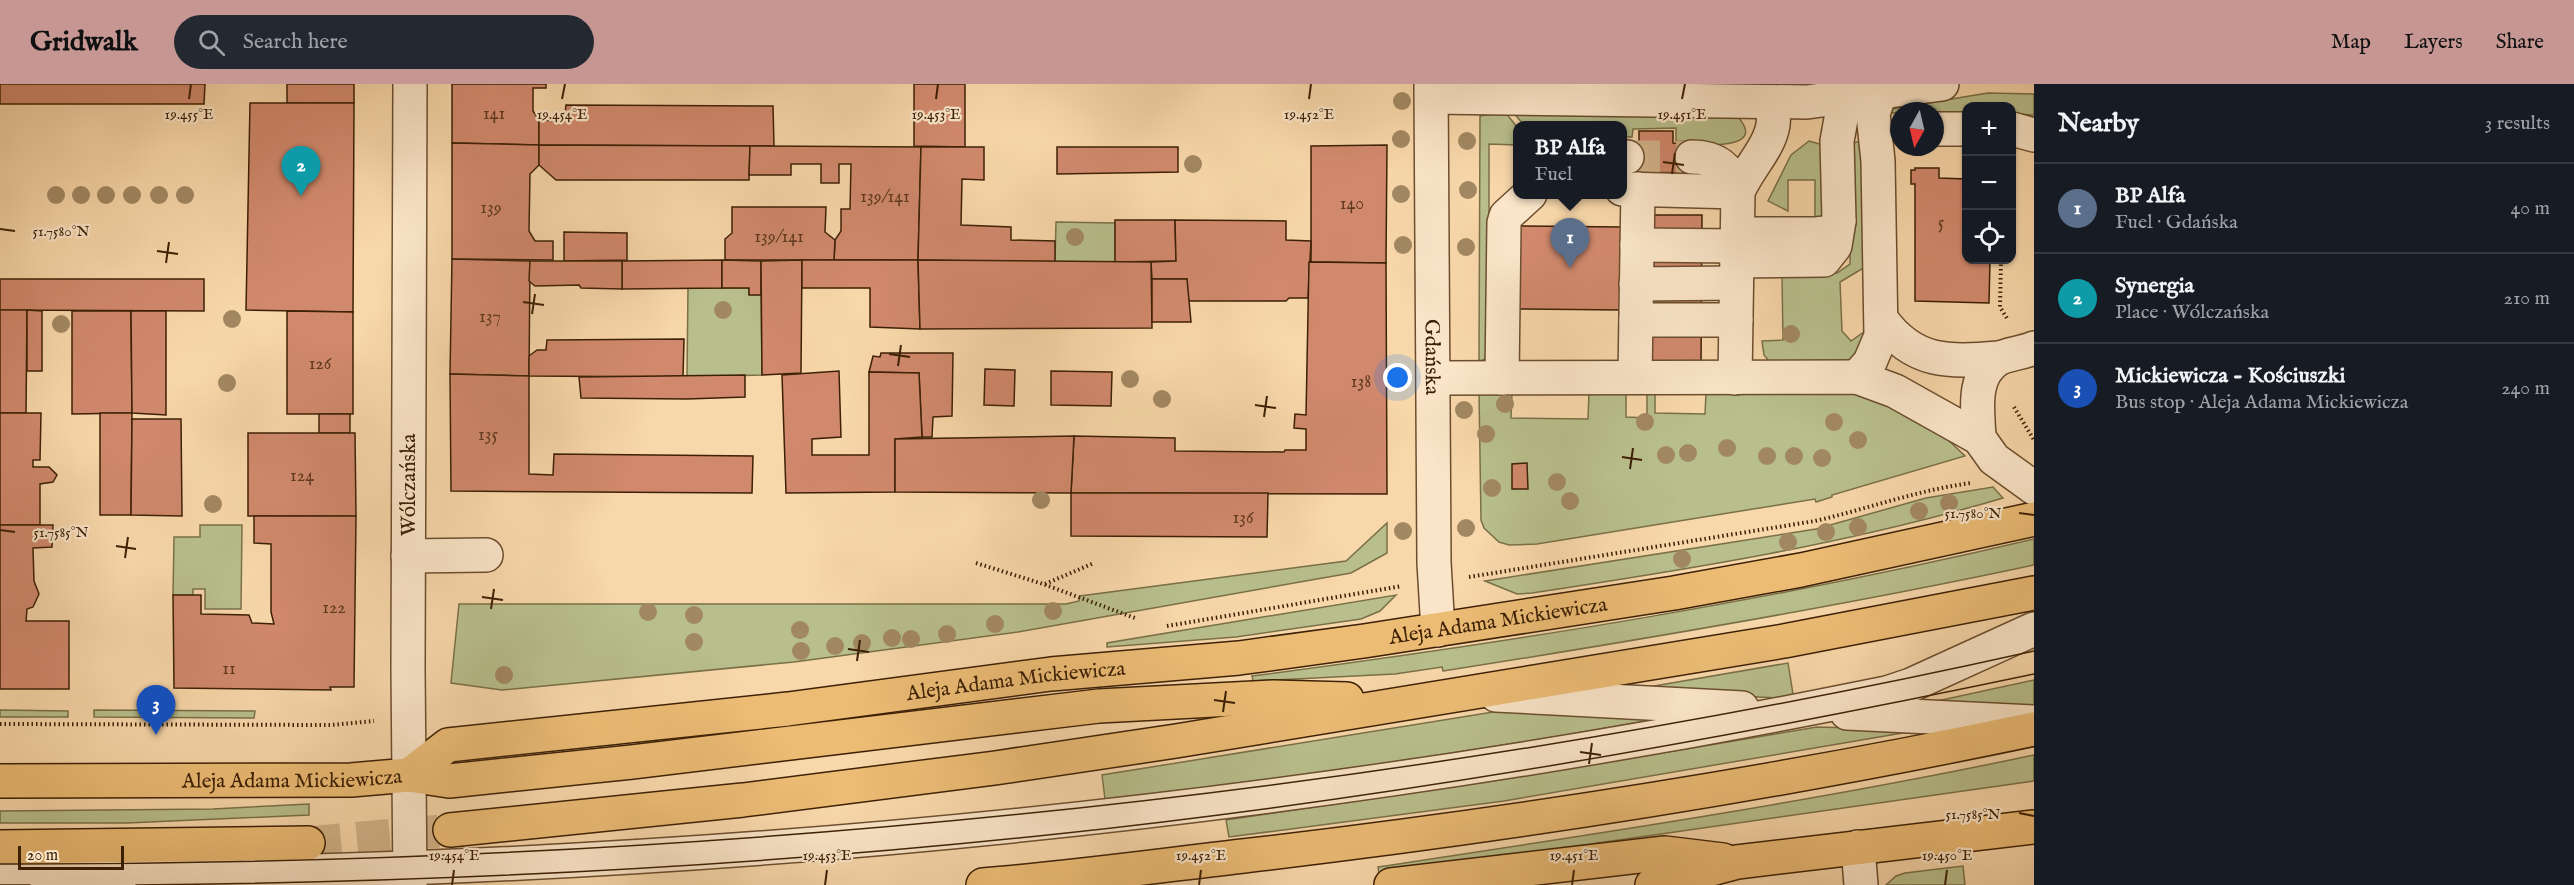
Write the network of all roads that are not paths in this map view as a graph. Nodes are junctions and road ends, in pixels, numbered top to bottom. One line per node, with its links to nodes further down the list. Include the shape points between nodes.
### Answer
1 (410, 84): 27 (street, Wólczańska)
2 (1942, 84): 4 (street)
3 (1431, 90): 6 (street); 21 (street, Gdańska)
4 (1880, 93): 5 (street); 11 (street, via 1873,114)
5 (1845, 97): 6 (street); 15 (street, via 1837,141 1839,221 1835,246 1824,260)
6 (1773, 102): 15 (street, via 1769,137 1744,176)
7 (1944, 129): 8 (street)
8 (1962, 129)
9 (2016, 130): 10 (street)
10 (2034, 135)
11 (1889, 150): 17 (street)
12 (1692, 157): 15 (street, via 1718,162 1730,174)
13 (1630, 189): 15 (street); 16 (street)
14 (1525, 199): 22 (street, via 1506,216 1504,223)
15 (1736, 283): 16 (street); 16 (street); 16 (street); 16 (street); 20 (street)
16 (1636, 301): 22 (street)
17 (1882, 320): 19 (street, via 1893,335 1918,353 1959,362); 20 (street, via 1877,349)
18 (2034, 348): 19 (street)
19 (1999, 358): 23 (street, via 1979,386)
20 (1857, 377): 23 (street, via 1895,391)
21 (1434, 378): 22 (street); 30 (street, Gdańska)
22 (1502, 378)
23 (1979, 438): 24 (street, via 1994,459)
24 (2023, 480)
25 (2034, 519): 30 (main road, Aleja Adama Mickiewicza, via 1810,569)
26 (486, 555): 27 (street)
27 (408, 556): 36 (street, Wólczańska)
28 (2034, 593): 31 (main road, via 1784,641)
29 (2034, 629): 33 (street, via 1899,690)
30 (1438, 630): 36 (main road, Aleja Adama Mickiewicza, via 1239,658 1061,673 448,746)
31 (1468, 694): 32 (main road); 33 (street)
32 (1424, 701): 36 (main road, via 1273,697 1099,706 449,781); 39 (main road, via 995,768 732,801)
33 (1800, 710): 34 (street); 45 (street, via 1561,753 1288,794 1036,825 704,853 448,868)
34 (2034, 722)
35 (2034, 729): 46 (main road, via 1765,781 1509,822)
36 (409, 775): 37 (main road, Aleja Adama Mickiewicza, via 267,782); 45 (street, Wólczańska)
37 (0, 781)
38 (2034, 827): 41 (main road)
39 (450, 830)
40 (0, 847): 42 (main road)
41 (1858, 848): 43 (main road); 49 (street)
42 (308, 858): 44 (street); 45 (street)
43 (1737, 862): 47 (main road, via 1665,853); 48 (main road)
44 (0, 875)
45 (410, 877)
46 (983, 885)
47 (1391, 885)
48 (1652, 885)
49 (1860, 885)

